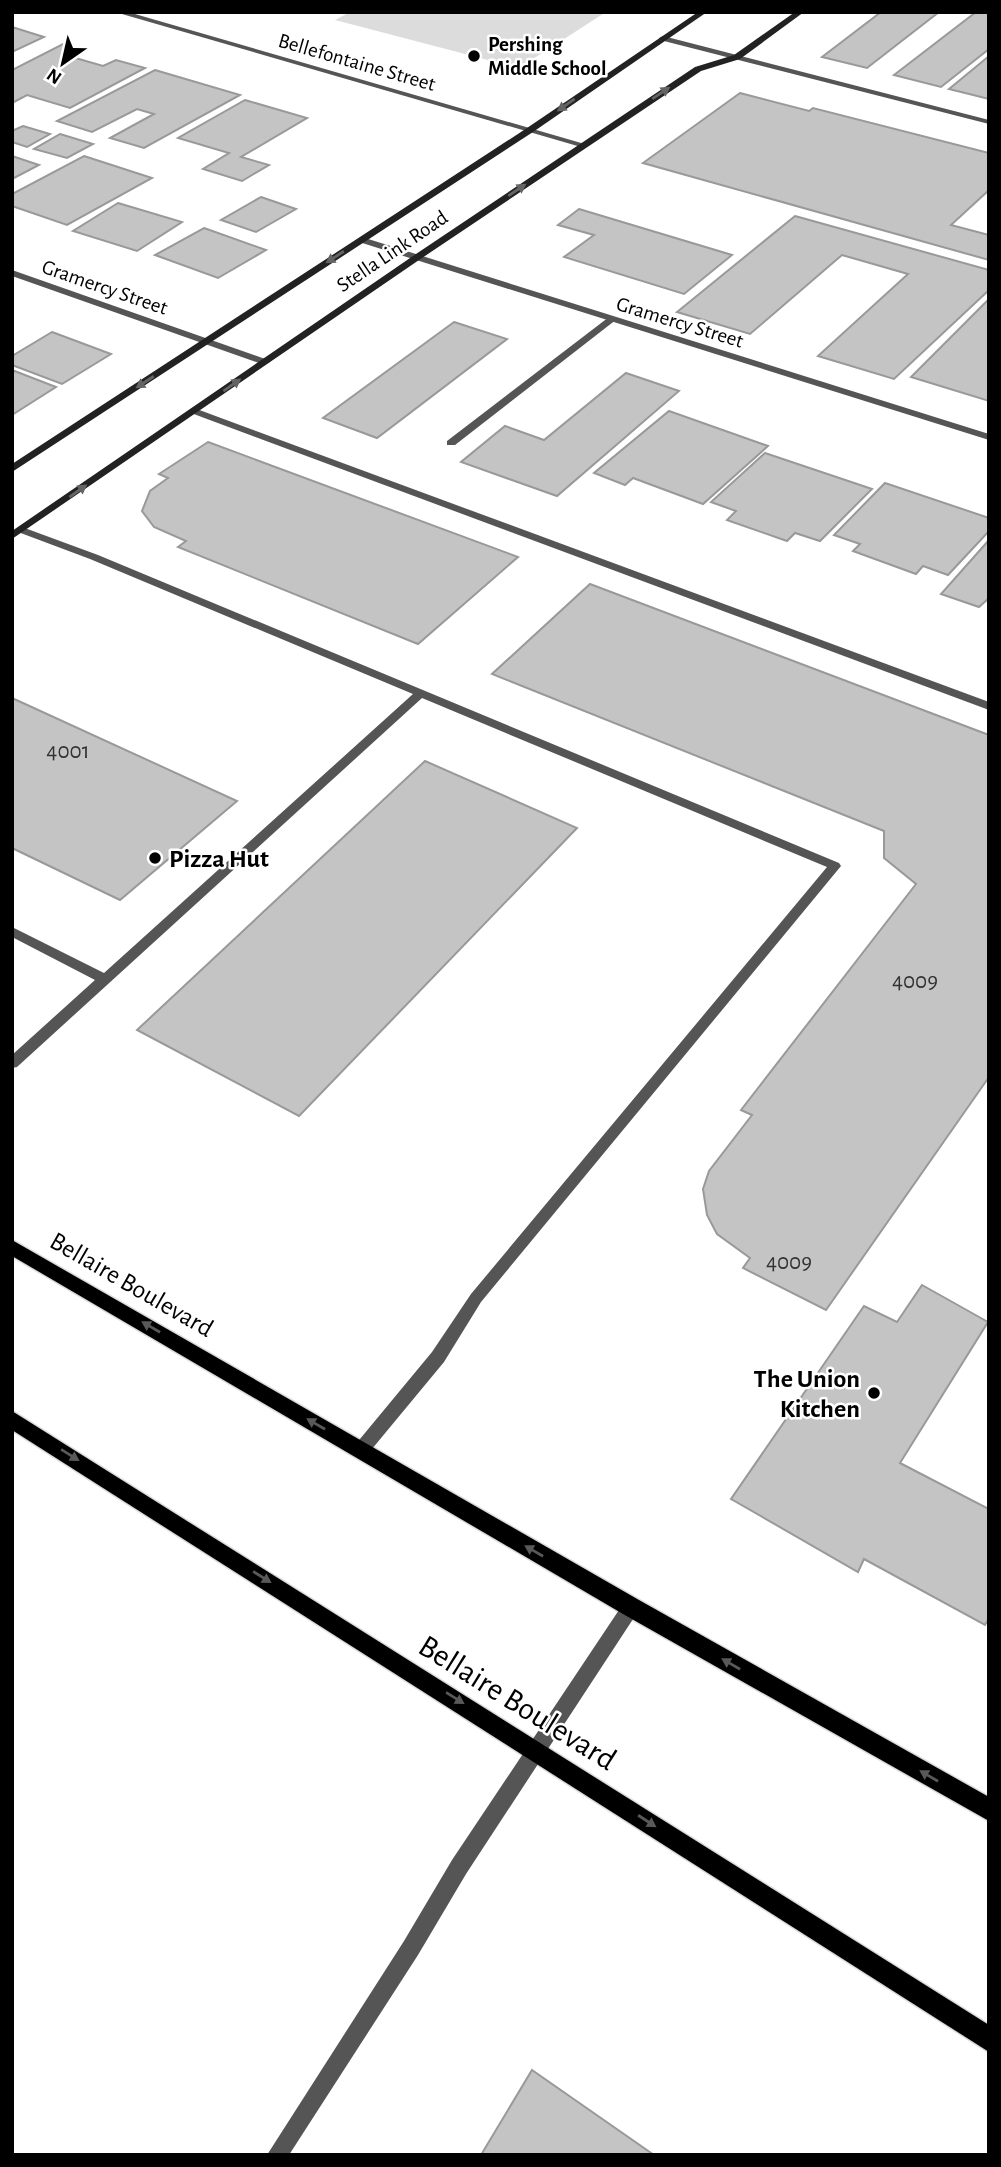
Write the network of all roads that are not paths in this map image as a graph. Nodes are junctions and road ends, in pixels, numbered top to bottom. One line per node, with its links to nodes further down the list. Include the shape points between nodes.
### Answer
1 (119, 12): 7 (street, Bellefontaine Street)
2 (702, 12): 4 (main road, Stella Link Road)
3 (800, 12): 5 (main road, Stella Link Road)
4 (663, 38): 5 (street); 7 (main road, Stella Link Road, one-way to 7)
5 (737, 57): 6 (street); 8 (main road, Stella Link Road, one-way to 5, via 698,69)
6 (989, 122)
7 (530, 130): 8 (street, Bellefontaine Street); 9 (main road, Stella Link Road)
8 (584, 145): 10 (main road, Stella Link Road, one-way to 8)
9 (362, 240): 10 (street, Gramercy Street); 13 (main road, Stella Link Road, one-way to 13)
10 (416, 258): 12 (street, Gramercy Street); 14 (main road, Stella Link Road)
11 (12, 273): 13 (street, Gramercy Street)
12 (612, 319): 16 (street, Gramercy Street); 17 (street)
13 (207, 342): 14 (street, Gramercy Street); 18 (main road, Stella Link Road, one-way to 18)
14 (265, 362): 15 (main road, Stella Link Road, one-way to 14)
15 (194, 411): 19 (main road, Stella Link Road, one-way to 15); 21 (street)
16 (989, 437)
17 (451, 443)
18 (12, 469)
19 (15, 530): 20 (street)
20 (421, 693): 23 (street); 27 (street, via 835,866 476,1298 438,1357)
21 (989, 706)
22 (12, 931): 23 (street)
23 (105, 979): 24 (street)
24 (12, 1063)
25 (12, 1247): 27 (main road, Bellaire Boulevard, one-way to 25)
26 (12, 1419): 29 (main road, Bellaire Boulevard, one-way to 29)
27 (360, 1450): 28 (main road, Bellaire Boulevard, one-way to 27)
28 (631, 1607): 29 (street); 30 (main road, Bellaire Boulevard, one-way to 28)
29 (537, 1751): 31 (main road, Bellaire Boulevard, one-way to 31); 32 (street)
30 (989, 1810)
31 (989, 2040)
32 (276, 2155)

